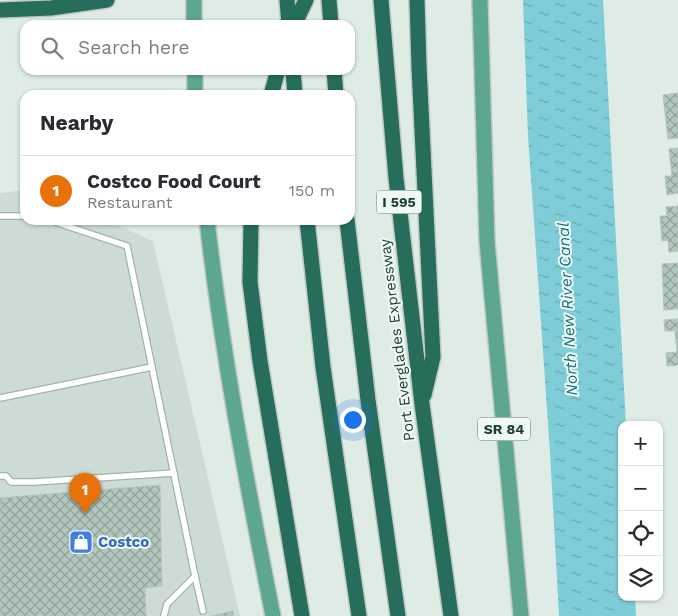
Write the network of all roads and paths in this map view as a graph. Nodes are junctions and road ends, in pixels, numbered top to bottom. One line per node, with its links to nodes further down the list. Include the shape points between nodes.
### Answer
1 (287, 0): 12 (highway)
2 (306, 0): 13 (highway)
3 (329, 0): 14 (highway)
4 (381, 0): 33 (highway, Port Everglades Expressway / I 595, via 396,178)
5 (417, 0): 33 (highway, via 434,357)
6 (470, 0): 15 (main road)
7 (480, 0): 15 (main road, SR 84)
8 (104, 1): 10 (highway)
9 (194, 2): 11 (main road)
10 (0, 10)
11 (194, 20)
12 (289, 20)
13 (296, 20)
14 (331, 20)
15 (481, 27): 46 (main road, SR 84, via 487,242)
16 (195, 75): 20 (main road)
17 (277, 75): 21 (highway)
18 (293, 75): 22 (highway)
19 (334, 75): 23 (highway)
20 (195, 90)
21 (272, 90)
22 (295, 90)
23 (336, 90)
24 (0, 216): 25 (lane)
25 (20, 216)
26 (64, 225): 31 (lane, via 127,246)
27 (208, 225): 40 (main road, via 237,427)
28 (251, 225): 41 (highway, via 250,282 260,361)
29 (308, 225): 36 (highway)
30 (348, 225): 44 (highway)
31 (152, 367): 32 (lane); 34 (lane)
32 (0, 398)
33 (422, 404): 45 (highway, Port Everglades Expressway / I 595)
34 (174, 473): 35 (lane, via 34,482 11,482 6,476); 37 (lane)
35 (0, 476)
36 (344, 518): 42 (highway); 43 (highway)
37 (195, 576): 38 (lane); 39 (lane, via 167,604)
38 (203, 611)
39 (164, 616)
40 (273, 616)
41 (302, 616)
42 (350, 616)
43 (359, 616)
44 (398, 616)
45 (450, 616)
46 (522, 616)

